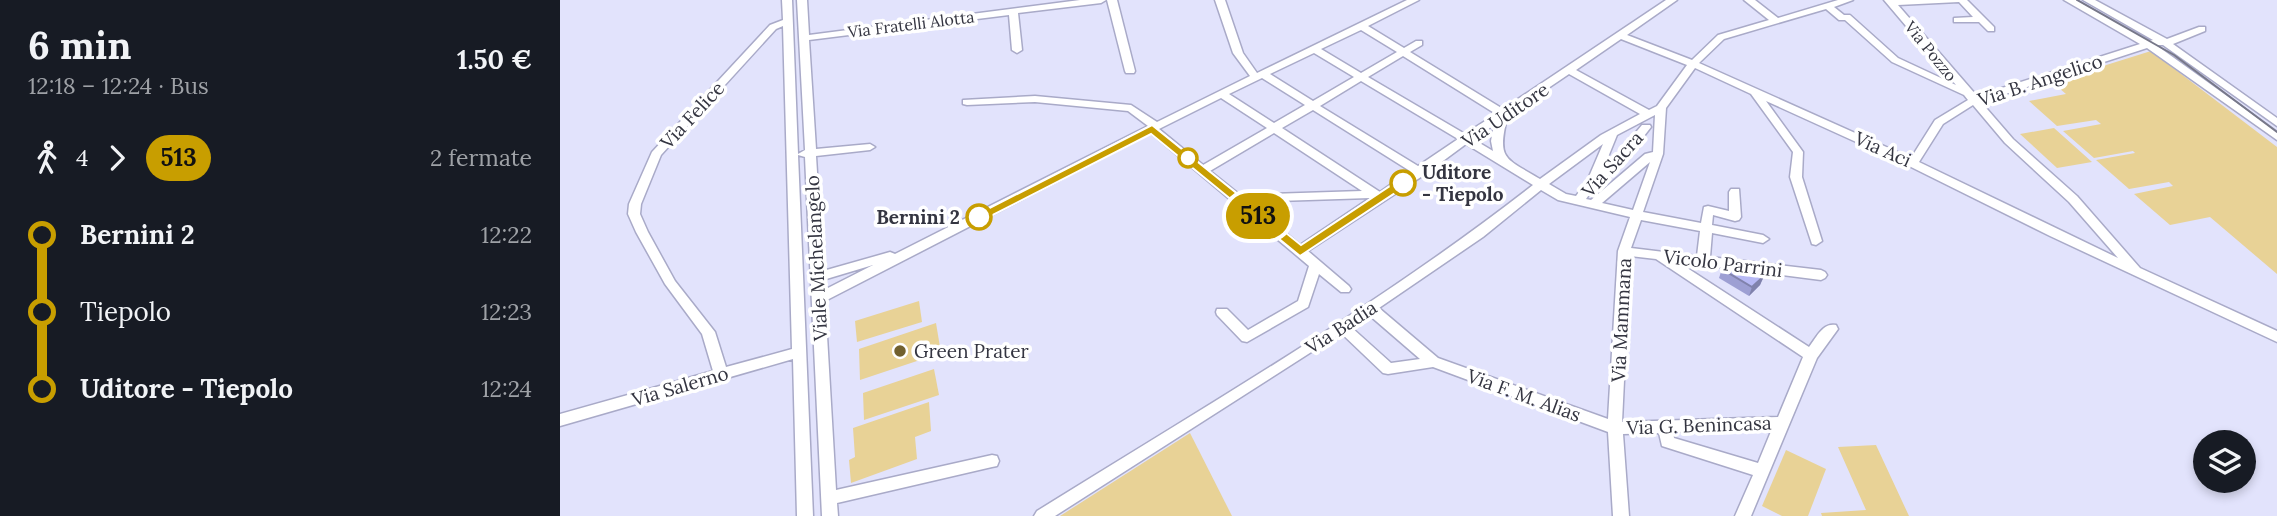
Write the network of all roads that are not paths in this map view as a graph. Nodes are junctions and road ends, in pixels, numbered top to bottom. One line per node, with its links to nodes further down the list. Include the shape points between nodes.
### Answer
1 (787, 0): 20 (street, Viale Michelangelo)
2 (802, 0): 25 (street, Viale Michelangelo)
3 (1101, 0): 16 (street, Via Fratelli Alotta)
4 (1112, 0): 33 (street)
5 (1220, 0): 35 (street, via 1238,55)
6 (1414, 0): 21 (street)
7 (1672, 0): 24 (street, Via Uditore)
8 (1749, 0): 18 (street)
9 (1848, 0): 15 (street)
10 (1956, 0): 14 (street)
11 (1962, 0): 17 (street)
12 (2070, 0): 28 (street)
13 (2087, 0): 26 (street)
14 (1890, 1): 39 (street, Via Pozzo)
15 (1828, 6): 18 (street); 39 (street, via 1895,60)
16 (1013, 11): 25 (street, Via Fratelli Alotta); 30 (street)
17 (1981, 19): 19 (street); 22 (street)
18 (1775, 20): 32 (street, via 1721,37)
19 (1957, 20)
20 (788, 21): 56 (street, Viale Michelangelo); 91 (street, Via Felice, via 766,35 656,155 635,204 642,232 671,284 708,332)
21 (1362, 26): 29 (street); 31 (street)
22 (1991, 29)
23 (2202, 29): 26 (street, Via B. Angelico)
24 (1622, 36): 32 (street, Via Aci); 34 (street, Via Uditore)
25 (804, 38): 54 (street, Viale Michelangelo)
26 (2164, 41): 28 (street, Via B. Angelico); 46 (street)
27 (1419, 43): 31 (street)
28 (2150, 44): 39 (street, Via B. Angelico); 51 (street)
29 (1314, 49): 35 (street); 36 (street)
30 (1017, 50)
31 (1403, 52): 36 (street); 43 (street)
32 (1693, 64): 37 (street, Via Aci); 44 (street)
33 (1130, 71)
34 (1571, 71): 42 (street); 43 (street, Via Uditore)
35 (1259, 75): 38 (street); 41 (street)
36 (1360, 78): 41 (street); 52 (street)
37 (1754, 92): 57 (street, Via Aci); 71 (street, via 1797,152 1796,177)
38 (1223, 94): 47 (street); 49 (street)
39 (1969, 97): 57 (street, Via B. Angelico, via 1939,122); 78 (street, Via Pozzo)
40 (967, 102): 47 (street, via 1035,99 1131,108)
41 (1312, 105): 49 (street); 60 (street)
42 (1645, 114): 44 (street); 45 (street)
43 (1504, 116): 52 (street, Via Uditore); 58 (street, via 1495,133 1497,151)
44 (1661, 118): 48 (street); 55 (street, Via Mammana)
45 (1629, 121): 48 (street); 50 (street, Via Badia)
46 (2277, 123)
47 (1154, 127): 59 (street); 72 (street)
48 (1646, 127): 61 (street, Via Sacra, via 1616,164)
49 (1274, 128): 59 (street); 64 (street)
50 (1613, 133): 61 (street); 62 (street, Via Badia)
51 (2277, 138)
52 (1466, 142): 58 (street); 60 (street, Via Uditore)
53 (870, 147): 54 (street)
54 (811, 151): 56 (street); 80 (street, Viale Michelangelo)
55 (1658, 154): 67 (street); 68 (street, Via Mammana)
56 (792, 156): 88 (street, Viale Michelangelo)
57 (1913, 163): 78 (street, Via Aci)
58 (1510, 168): 62 (street)
59 (1203, 170): 65 (street)
60 (1420, 172): 64 (street, Via Uditore)
61 (1592, 182): 66 (street, Via Sacra)
62 (1538, 185): 66 (street); 83 (street, Via Badia, via 1493,224)
63 (1735, 192): 69 (street, via 1735,217 1709,210)
64 (1378, 196): 65 (street); 73 (street, Via Uditore)
65 (1238, 199): 73 (street)
66 (1579, 201): 67 (street)
67 (1592, 205): 68 (street)
68 (1637, 215): 69 (street); 74 (street, Via Mammana)
69 (1706, 230): 70 (street); 76 (street)
70 (1763, 239)
71 (1816, 241)
72 (917, 248): 80 (street); 82 (street)
73 (1300, 251): 77 (street)
74 (1624, 251): 75 (street, Vicolo Parrini); 97 (street, Via Mammana)
75 (1658, 255): 76 (street, Vicolo Parrini); 89 (street)
76 (1703, 261): 79 (street, Vicolo Parrini)
77 (1316, 264): 81 (street); 84 (street, via 1303,304 1247,337)
78 (2139, 272): 87 (street, Via Aci)
79 (1821, 275)
80 (817, 276): 82 (street, Viale Michelangelo)
81 (1345, 289)
82 (818, 299): 92 (street, Viale Michelangelo)
83 (1371, 309): 85 (street, Via Badia); 90 (street, Via F. M. Alias)
84 (1222, 312)
85 (1343, 327): 90 (street, Via F. M. Alias, via 1388,369); 103 (street, Via Badia)
86 (1831, 328): 89 (street)
87 (2277, 337)
88 (799, 352): 91 (street, Via Salerno); 94 (street, Viale Michelangelo)
89 (1811, 355): 95 (street)
90 (1433, 362): 97 (street, Via F. M. Alias)
91 (721, 375): 93 (street, Via Salerno)
92 (824, 412): 94 (street); 100 (street, Viale Michelangelo)
93 (560, 420)
94 (802, 420): 101 (street, Viale Michelangelo)
95 (1783, 423): 96 (street, Via G. Benincasa); 99 (street)
96 (1665, 426): 97 (street, Via G. Benincasa); 99 (street, via 1667,442)
97 (1615, 428): 104 (street, Via Mammana)
98 (992, 461): 100 (street)
99 (1762, 471): 105 (street)
100 (829, 498): 102 (street, Viale Michelangelo)
101 (805, 516)
102 (830, 516)
103 (1042, 516)
104 (1621, 516)
105 (1743, 516)

